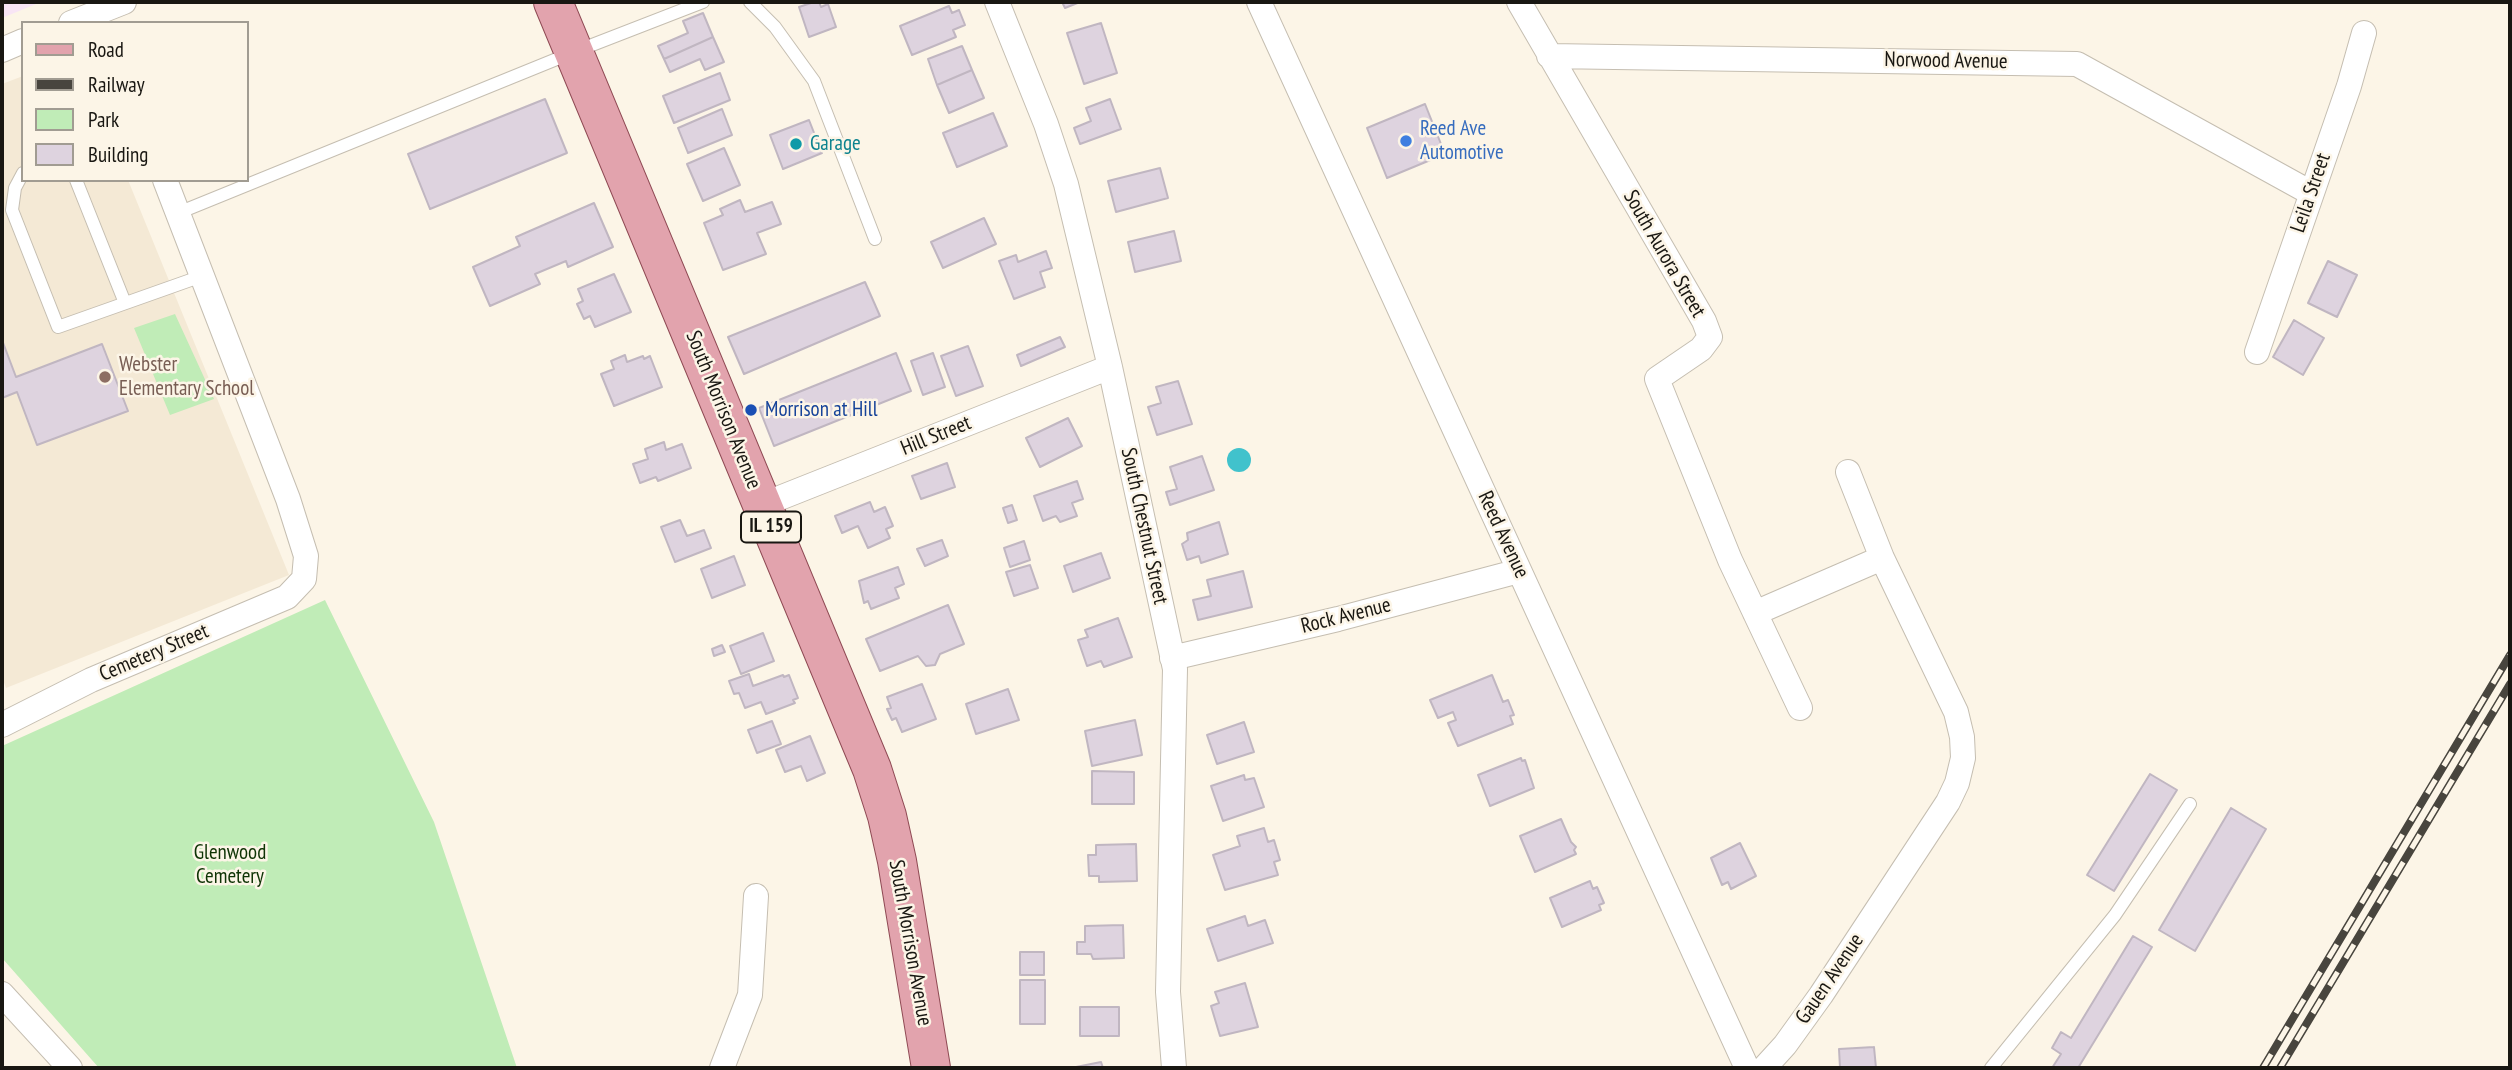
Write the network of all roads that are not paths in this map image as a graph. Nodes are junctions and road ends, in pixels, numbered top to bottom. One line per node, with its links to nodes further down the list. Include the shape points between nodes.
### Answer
1 (124, 2): 8 (street)
2 (553, 2): 13 (main road, South Morrison Avenue / IL 159)
3 (704, 2): 13 (lane)
4 (750, 2): 20 (lane, via 814,80)
5 (997, 2): 24 (street, South Chestnut Street, via 1066,184)
6 (1259, 2): 28 (street, Reed Avenue)
7 (1519, 2): 14 (street, South Aurora Street)
8 (96, 13): 9 (street)
9 (76, 21)
10 (2364, 33): 18 (street, Leila Street)
11 (21, 42): 12 (street)
12 (2, 50)
13 (574, 52): 19 (lane); 26 (main road, South Morrison Avenue / IL 159)
14 (1549, 56): 18 (street, Norwood Avenue, via 2077,64); 29 (street, South Aurora Street, via 1710,337 1701,349 1657,379)
15 (21, 177): 22 (lane, via 12,210 58,327)
16 (77, 182): 22 (lane)
17 (166, 182): 19 (street)
18 (2311, 193): 23 (street, Leila Street)
19 (178, 213): 21 (street)
20 (875, 239)
21 (202, 276): 22 (lane); 32 (street, Cemetery Street, via 288,499 306,556 304,579 287,597)
22 (125, 303)
23 (2256, 352)
24 (1110, 367): 26 (street, Hill Street); 30 (street, South Chestnut Street)
25 (1848, 472): 27 (street)
26 (762, 505): 38 (main road, South Morrison Avenue / IL 159, via 872,769 887,816)
27 (1882, 558): 29 (street); 41 (street, Gauen Avenue, via 1956,712 1963,758 1958,783 1821,995)
28 (1519, 572): 30 (street, Rock Avenue); 40 (street, Reed Avenue)
29 (1755, 613): 31 (street, South Aurora Street)
30 (1172, 658): 39 (street, South Chestnut Street, via 1168,992)
31 (1800, 708)
32 (2, 723)
33 (2190, 804): 42 (lane, via 2115,915)
34 (756, 896): 37 (street, via 750,995)
35 (2, 995): 36 (street)
36 (70, 1068)
37 (722, 1068)
38 (931, 1068)
39 (1174, 1068)
40 (1747, 1068)
41 (1764, 1068)
42 (1991, 1068)

